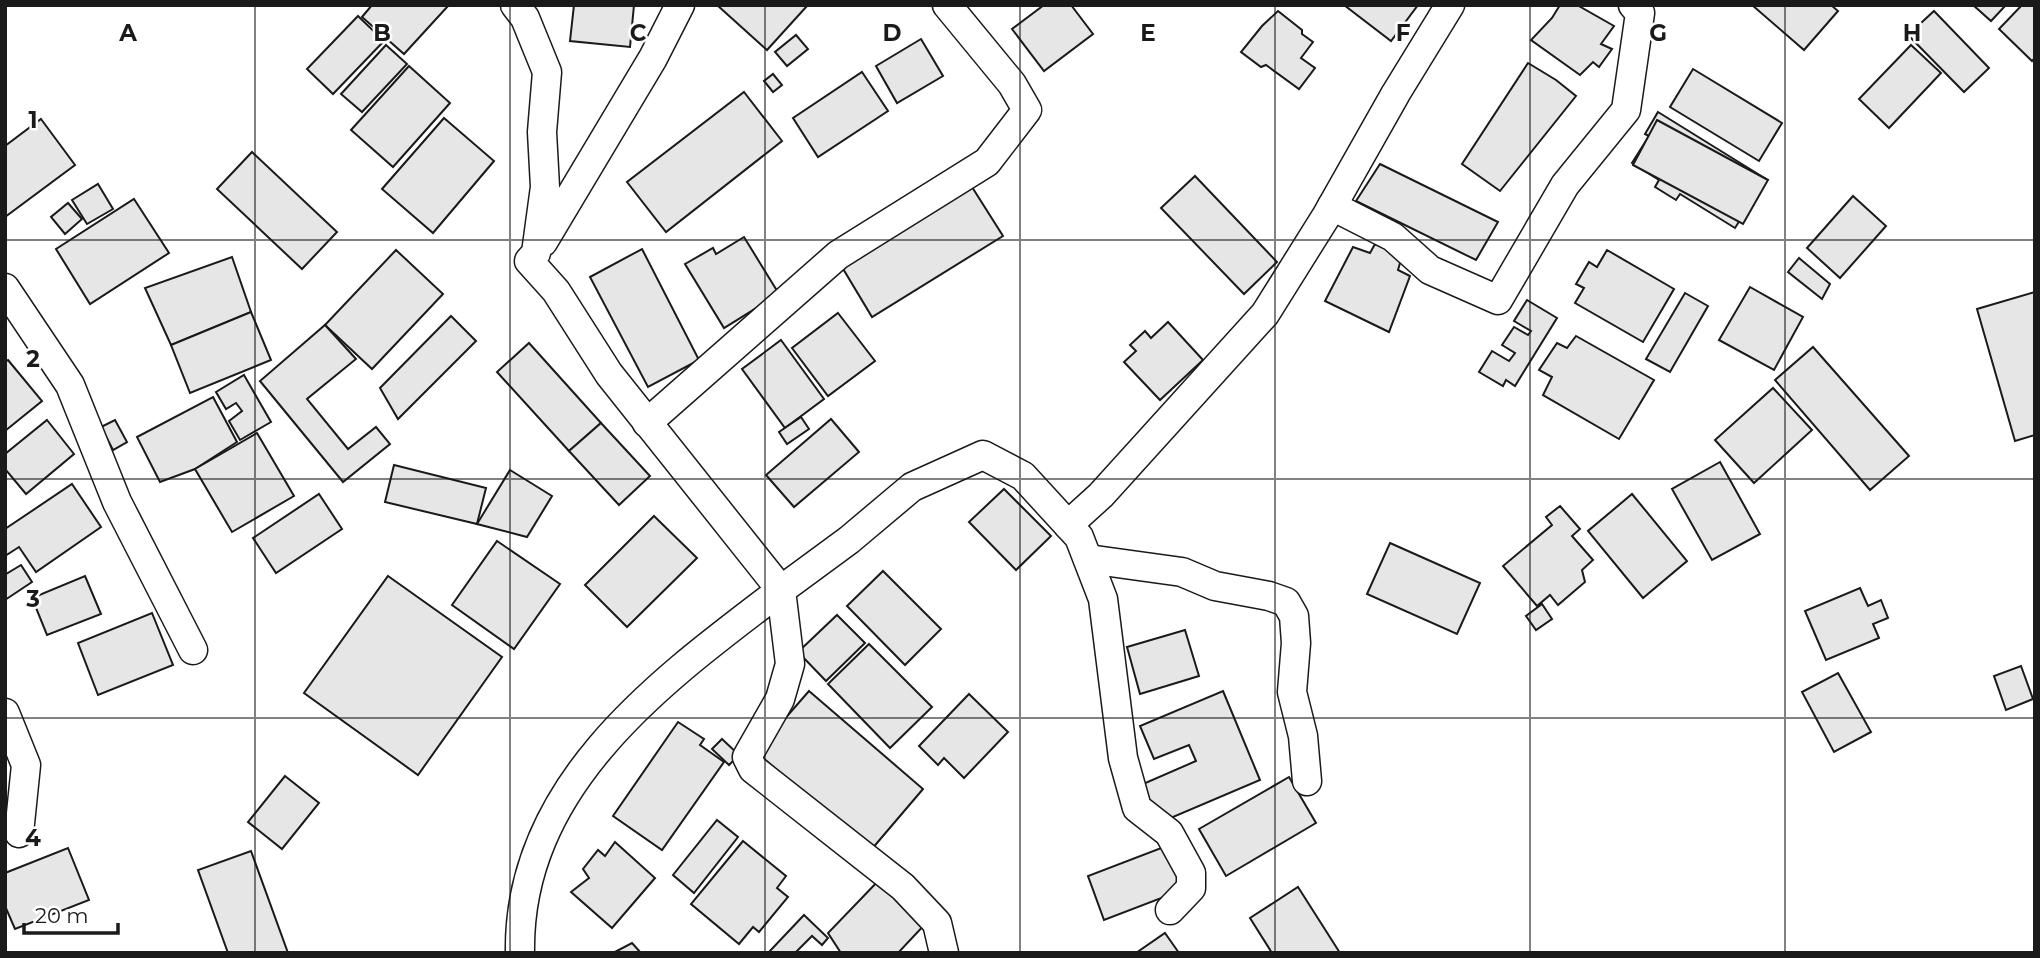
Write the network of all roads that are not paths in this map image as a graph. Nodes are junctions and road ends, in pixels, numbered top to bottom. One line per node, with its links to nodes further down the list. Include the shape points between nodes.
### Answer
1 (515, 5): 7 (street, via 526,18 547,72 542,132 545,187)
2 (680, 5): 7 (street)
3 (947, 5): 9 (street, via 1012,84 1027,110 987,162 838,255)
4 (1450, 5): 6 (street)
5 (1633, 5): 6 (street, via 1640,13 1626,110 1565,185 1499,300 1430,270 1394,237)
6 (1332, 206): 10 (street, via 1265,314 1101,495)
7 (536, 253): 9 (street, via 529,261 556,291)
8 (5, 288): 13 (street, via 70,385 117,502)
9 (647, 423): 12 (street)
10 (1068, 525): 11 (street); 12 (street, via 1023,476 983,455 912,487)
11 (1088, 559): 15 (street, via 1182,572 1215,586 1286,602 1294,616 1292,692 1303,736); 17 (street, via 1104,599 1123,758 1137,808 1170,833 1191,873 1191,888)
12 (781, 590): 18 (street, via 682,665 621,724 568,787 533,859 519,934); 19 (street, via 790,664 780,699 747,757 753,769 903,887 937,923)
13 (193, 650)
14 (5, 713): 16 (street, via 26,765)
15 (1307, 781)
16 (19, 833)
17 (1170, 909)
18 (520, 953)
19 (944, 953)

